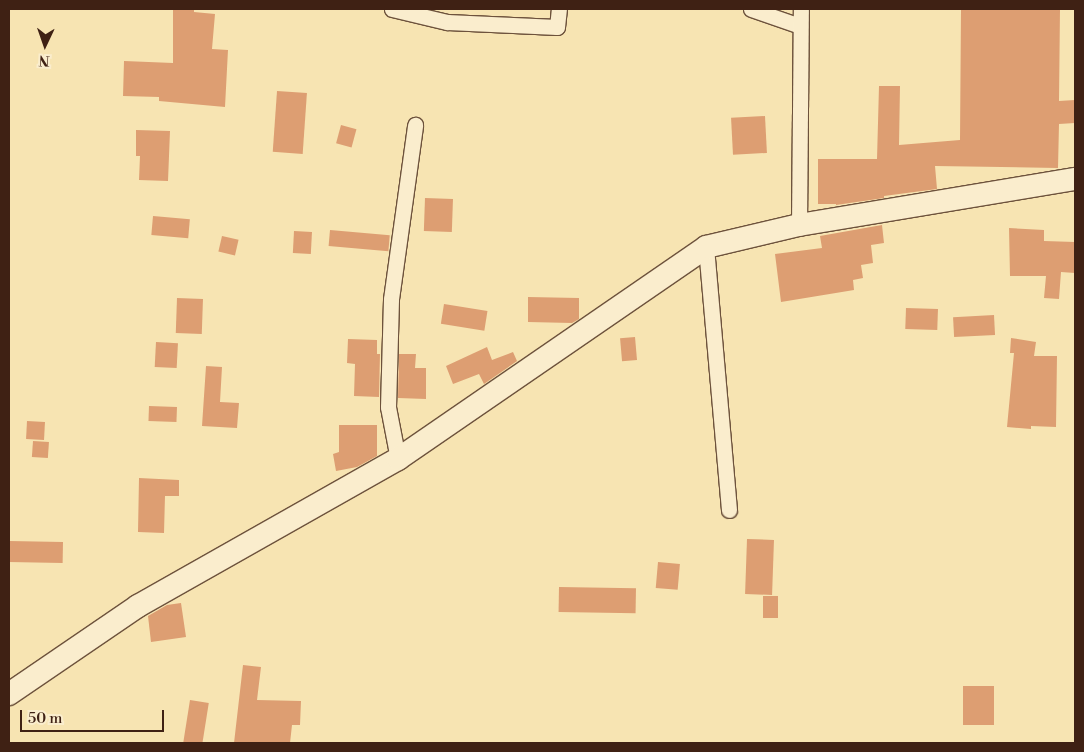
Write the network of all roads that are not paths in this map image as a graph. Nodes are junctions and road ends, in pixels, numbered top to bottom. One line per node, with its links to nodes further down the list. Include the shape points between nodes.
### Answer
1 (392, 9): 2 (street, via 447,22 557,27)
2 (559, 9)
3 (751, 9): 5 (street)
4 (801, 9): 5 (street)
5 (800, 26): 8 (street)
6 (415, 125): 10 (street, via 390,299 388,407)
7 (1075, 179): 8 (main road)
8 (799, 225): 9 (main road)
9 (706, 247): 10 (main road); 11 (street)
10 (398, 459): 12 (main road, via 138,606)
11 (729, 510)
12 (9, 694)

